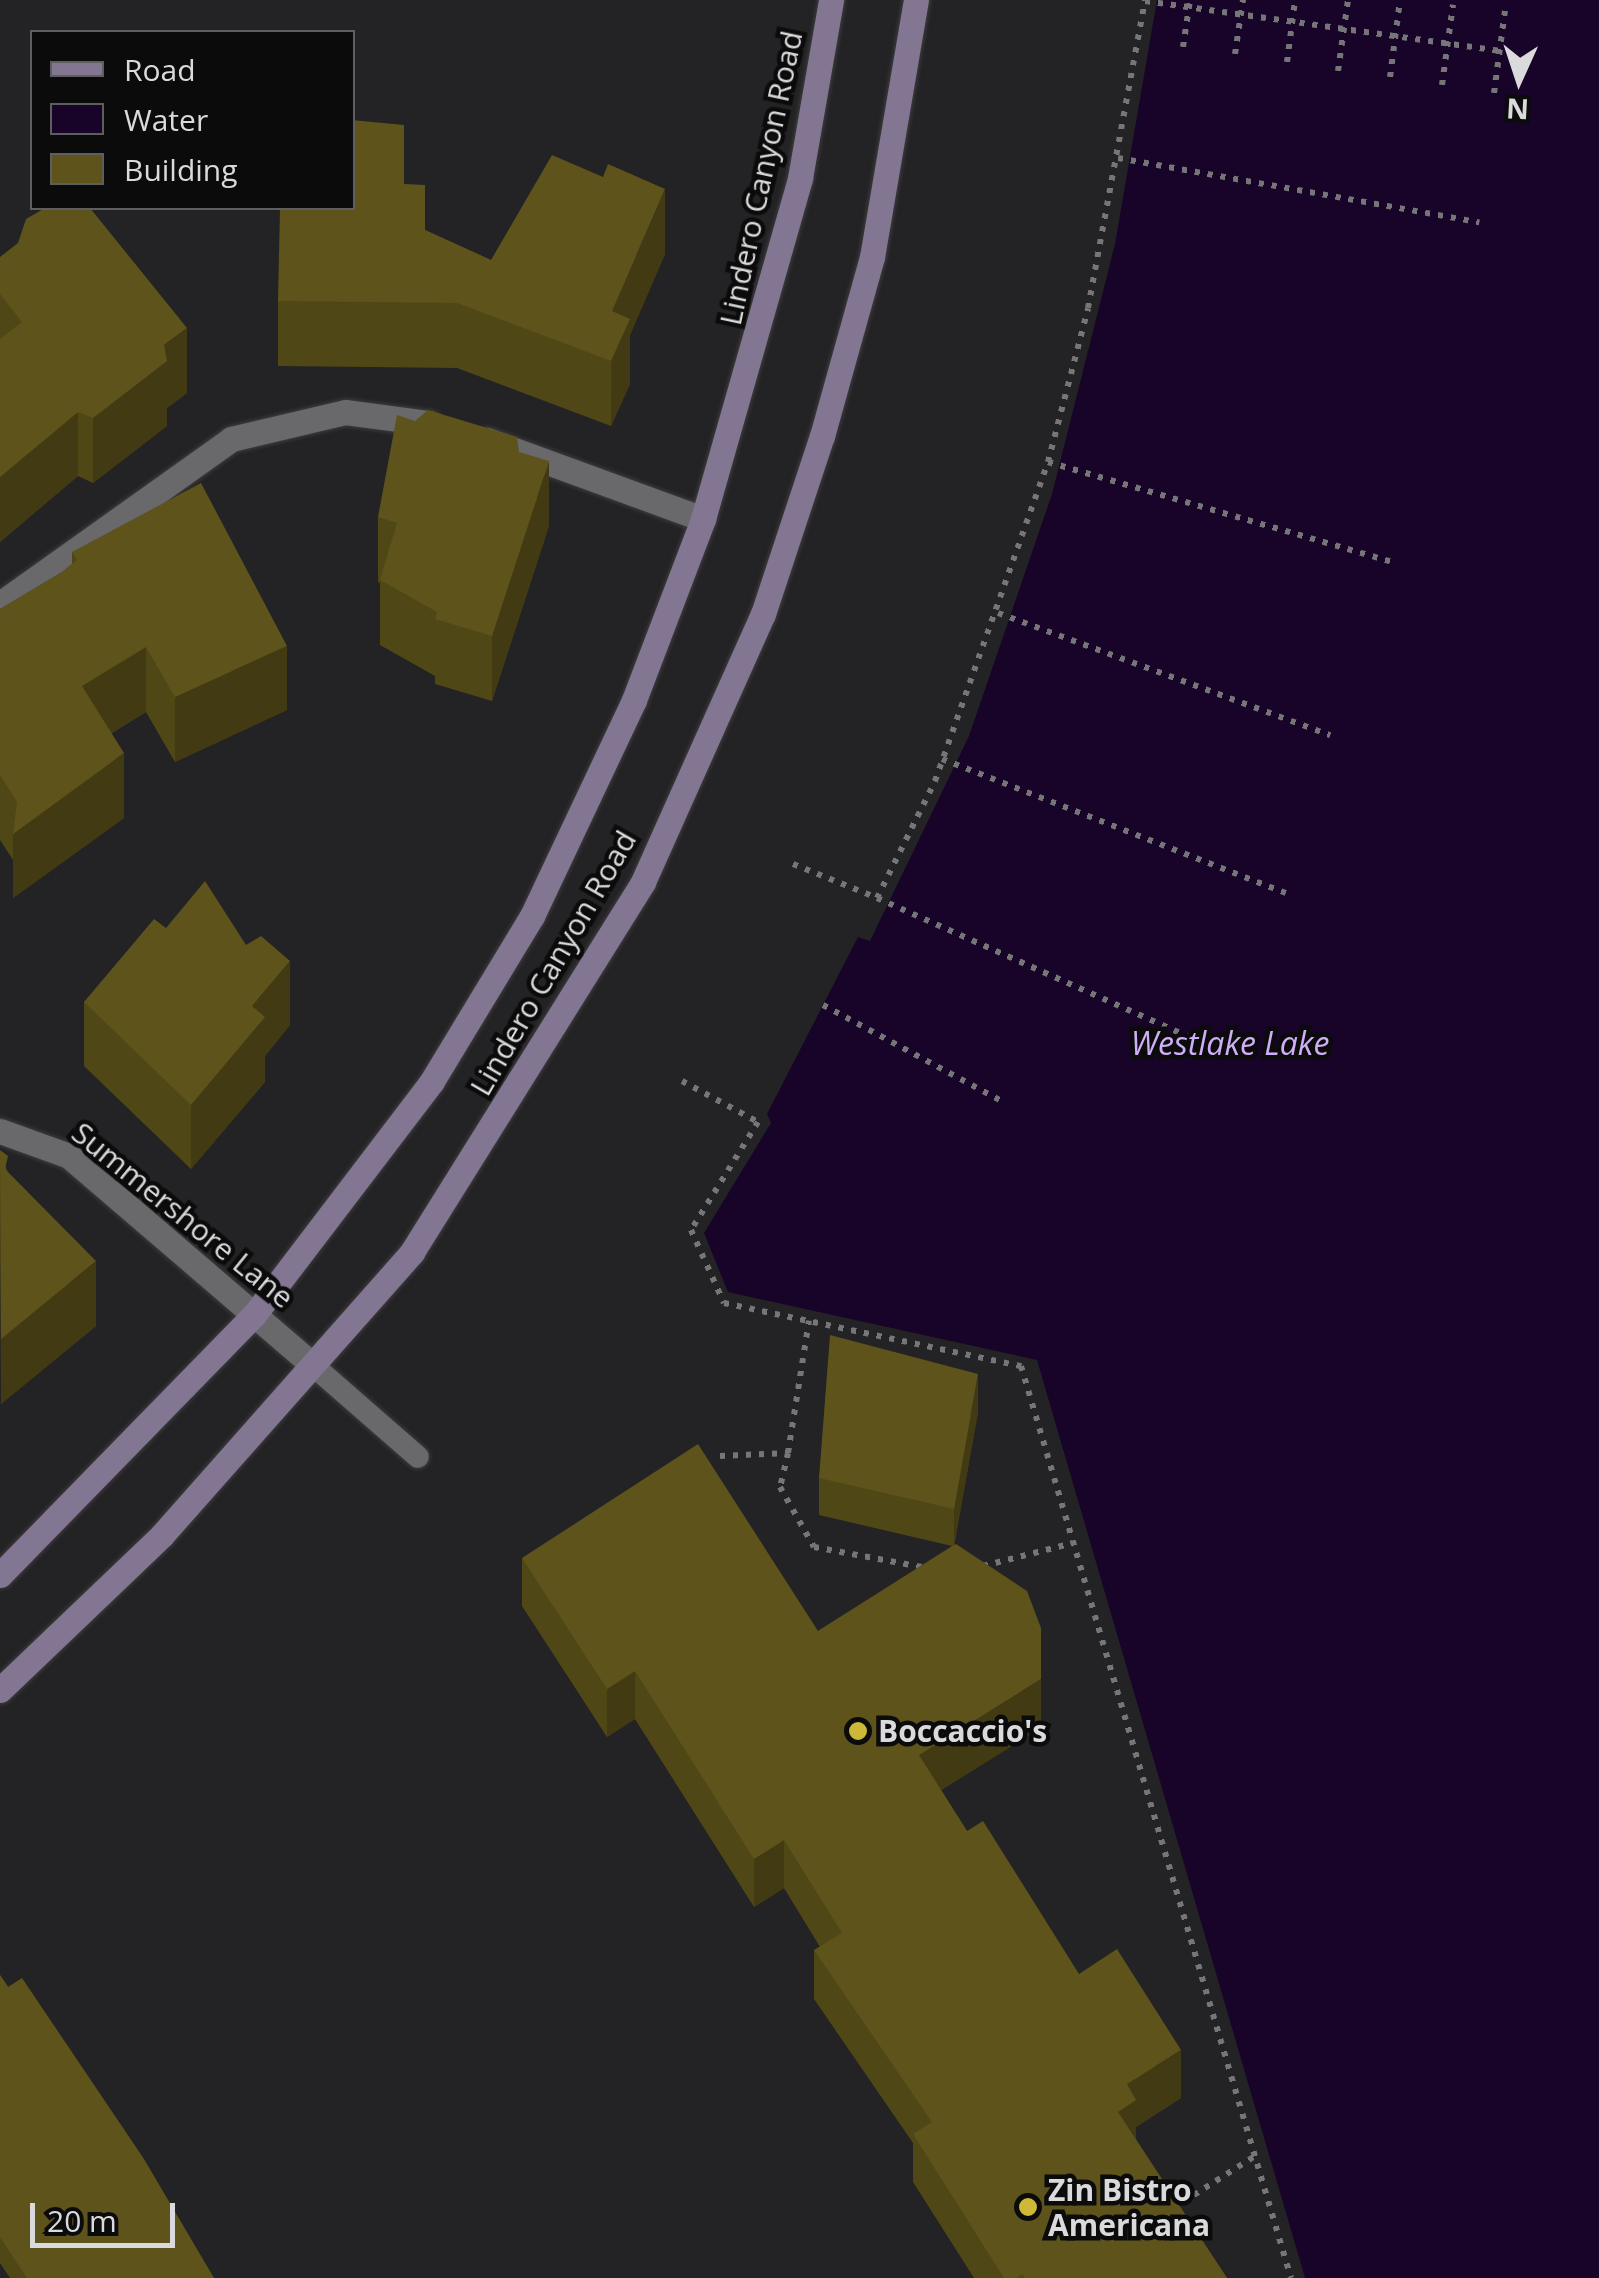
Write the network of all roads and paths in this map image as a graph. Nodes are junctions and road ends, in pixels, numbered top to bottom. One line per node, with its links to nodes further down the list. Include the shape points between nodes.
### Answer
1 (831, 0): 27 (street, Lindero Canyon Road, via 800,178)
2 (916, 0): 43 (street, Lindero Canyon Road, via 872,257 762,614 643,882 547,1049 412,1252)
3 (1145, 0): 8 (path); 24 (path)
4 (1242, 0): 11 (path)
5 (1296, 0): 12 (path)
6 (1348, 0): 13 (path)
7 (1400, 0): 14 (path)
8 (1190, 4): 11 (path); 16 (path)
9 (1453, 5): 15 (path)
10 (1505, 11): 17 (path)
11 (1240, 16): 12 (path); 18 (path)
12 (1293, 23): 13 (path); 19 (path)
13 (1344, 30): 14 (path); 20 (path)
14 (1395, 37): 15 (path); 21 (path)
15 (1448, 44): 17 (path); 22 (path)
16 (1184, 48)
17 (1500, 51): 23 (path)
18 (1235, 54)
19 (1287, 62)
20 (1338, 71)
21 (1390, 77)
22 (1442, 84)
23 (1494, 93)
24 (1118, 158): 25 (path); 26 (path)
25 (1478, 222)
26 (1048, 462): 28 (path); 35 (path, via 934,781)
27 (703, 519): 29 (street, via 443,425 345,412 232,439); 41 (street, Lindero Canyon Road, via 634,700 532,916 432,1080)
28 (1393, 562)
29 (0, 604)
30 (994, 612): 31 (path)
31 (1330, 735)
32 (940, 758): 34 (path)
33 (792, 864): 35 (path)
34 (1286, 893)
35 (877, 898): 37 (path)
36 (823, 1005): 39 (path)
37 (1201, 1042)
38 (682, 1081): 42 (path, via 758,1122 691,1230 724,1303)
39 (1004, 1102)
40 (0, 1131): 41 (street, Summershore Lane, via 69,1156)
41 (254, 1315): 43 (street, Summershore Lane); 50 (street, Lindero Canyon Road)
42 (809, 1321): 44 (path); 47 (path, via 1021,1366)
43 (316, 1368): 46 (lane); 51 (street, Lindero Canyon Road)
44 (788, 1453): 45 (path); 49 (path, via 780,1486 814,1547)
45 (720, 1456)
46 (418, 1457)
47 (1074, 1542): 48 (path); 52 (path)
48 (970, 1569)
49 (936, 1570)
50 (0, 1575)
51 (0, 1690)
52 (1255, 2156): 53 (path); 54 (path)
53 (1160, 2217)
54 (1291, 2278)

